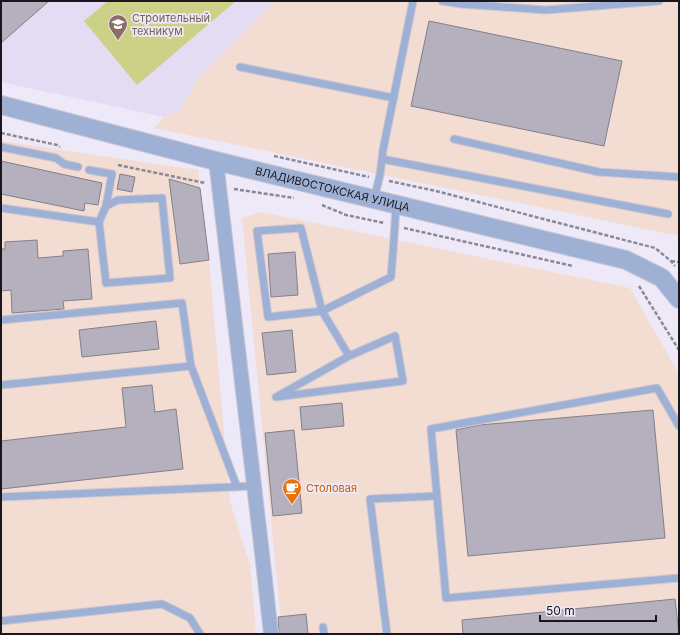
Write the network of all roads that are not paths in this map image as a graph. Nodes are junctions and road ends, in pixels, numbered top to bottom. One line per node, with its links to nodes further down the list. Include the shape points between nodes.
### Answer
1 (413, 1): 5 (lane)
2 (442, 1): 3 (lane, via 546,10)
3 (659, 1)
4 (240, 67): 5 (lane)
5 (394, 98): 9 (lane)
6 (1, 105): 10 (street, ВЛАДИВОСТОКСКАЯ УЛИЦА)
7 (454, 139): 13 (lane, via 598,172)
8 (1, 147): 11 (lane, via 56,158 64,164)
9 (382, 159): 14 (lane); 18 (lane)
10 (216, 161): 14 (street, ВЛАДИВОСТОКСКАЯ УЛИЦА); 27 (street)
11 (78, 167)
12 (89, 170): 16 (lane, via 112,174)
13 (679, 177)
14 (374, 199): 15 (street, ВЛАДИВОСТОКСКАЯ УЛИЦА)
15 (396, 204): 20 (street, ВЛАДИВОСТОКСКАЯ УЛИЦА, via 626,260 662,278); 21 (lane, via 391,277)
16 (106, 206): 19 (lane); 19 (lane, via 118,200 162,198 170,278 106,283)
17 (1, 208): 19 (lane)
18 (668, 214)
19 (99, 222)
20 (679, 299)
21 (322, 311): 21 (lane, via 268,317 257,231 301,228); 23 (lane)
22 (1, 320): 24 (lane, via 182,303)
23 (349, 356): 23 (lane, via 302,382 276,397 403,381 395,336)
24 (191, 366): 25 (lane); 28 (lane)
25 (1, 385)
26 (679, 426): 29 (lane, via 657,388 431,429)
27 (254, 486): 28 (lane); 34 (street)
28 (237, 487): 30 (lane)
29 (437, 496): 31 (lane, via 446,598); 35 (lane, via 370,499)
30 (1, 497)
31 (679, 578)
32 (1, 621): 33 (lane, via 162,604 190,618)
33 (200, 634)
34 (270, 634)
35 (387, 634)

